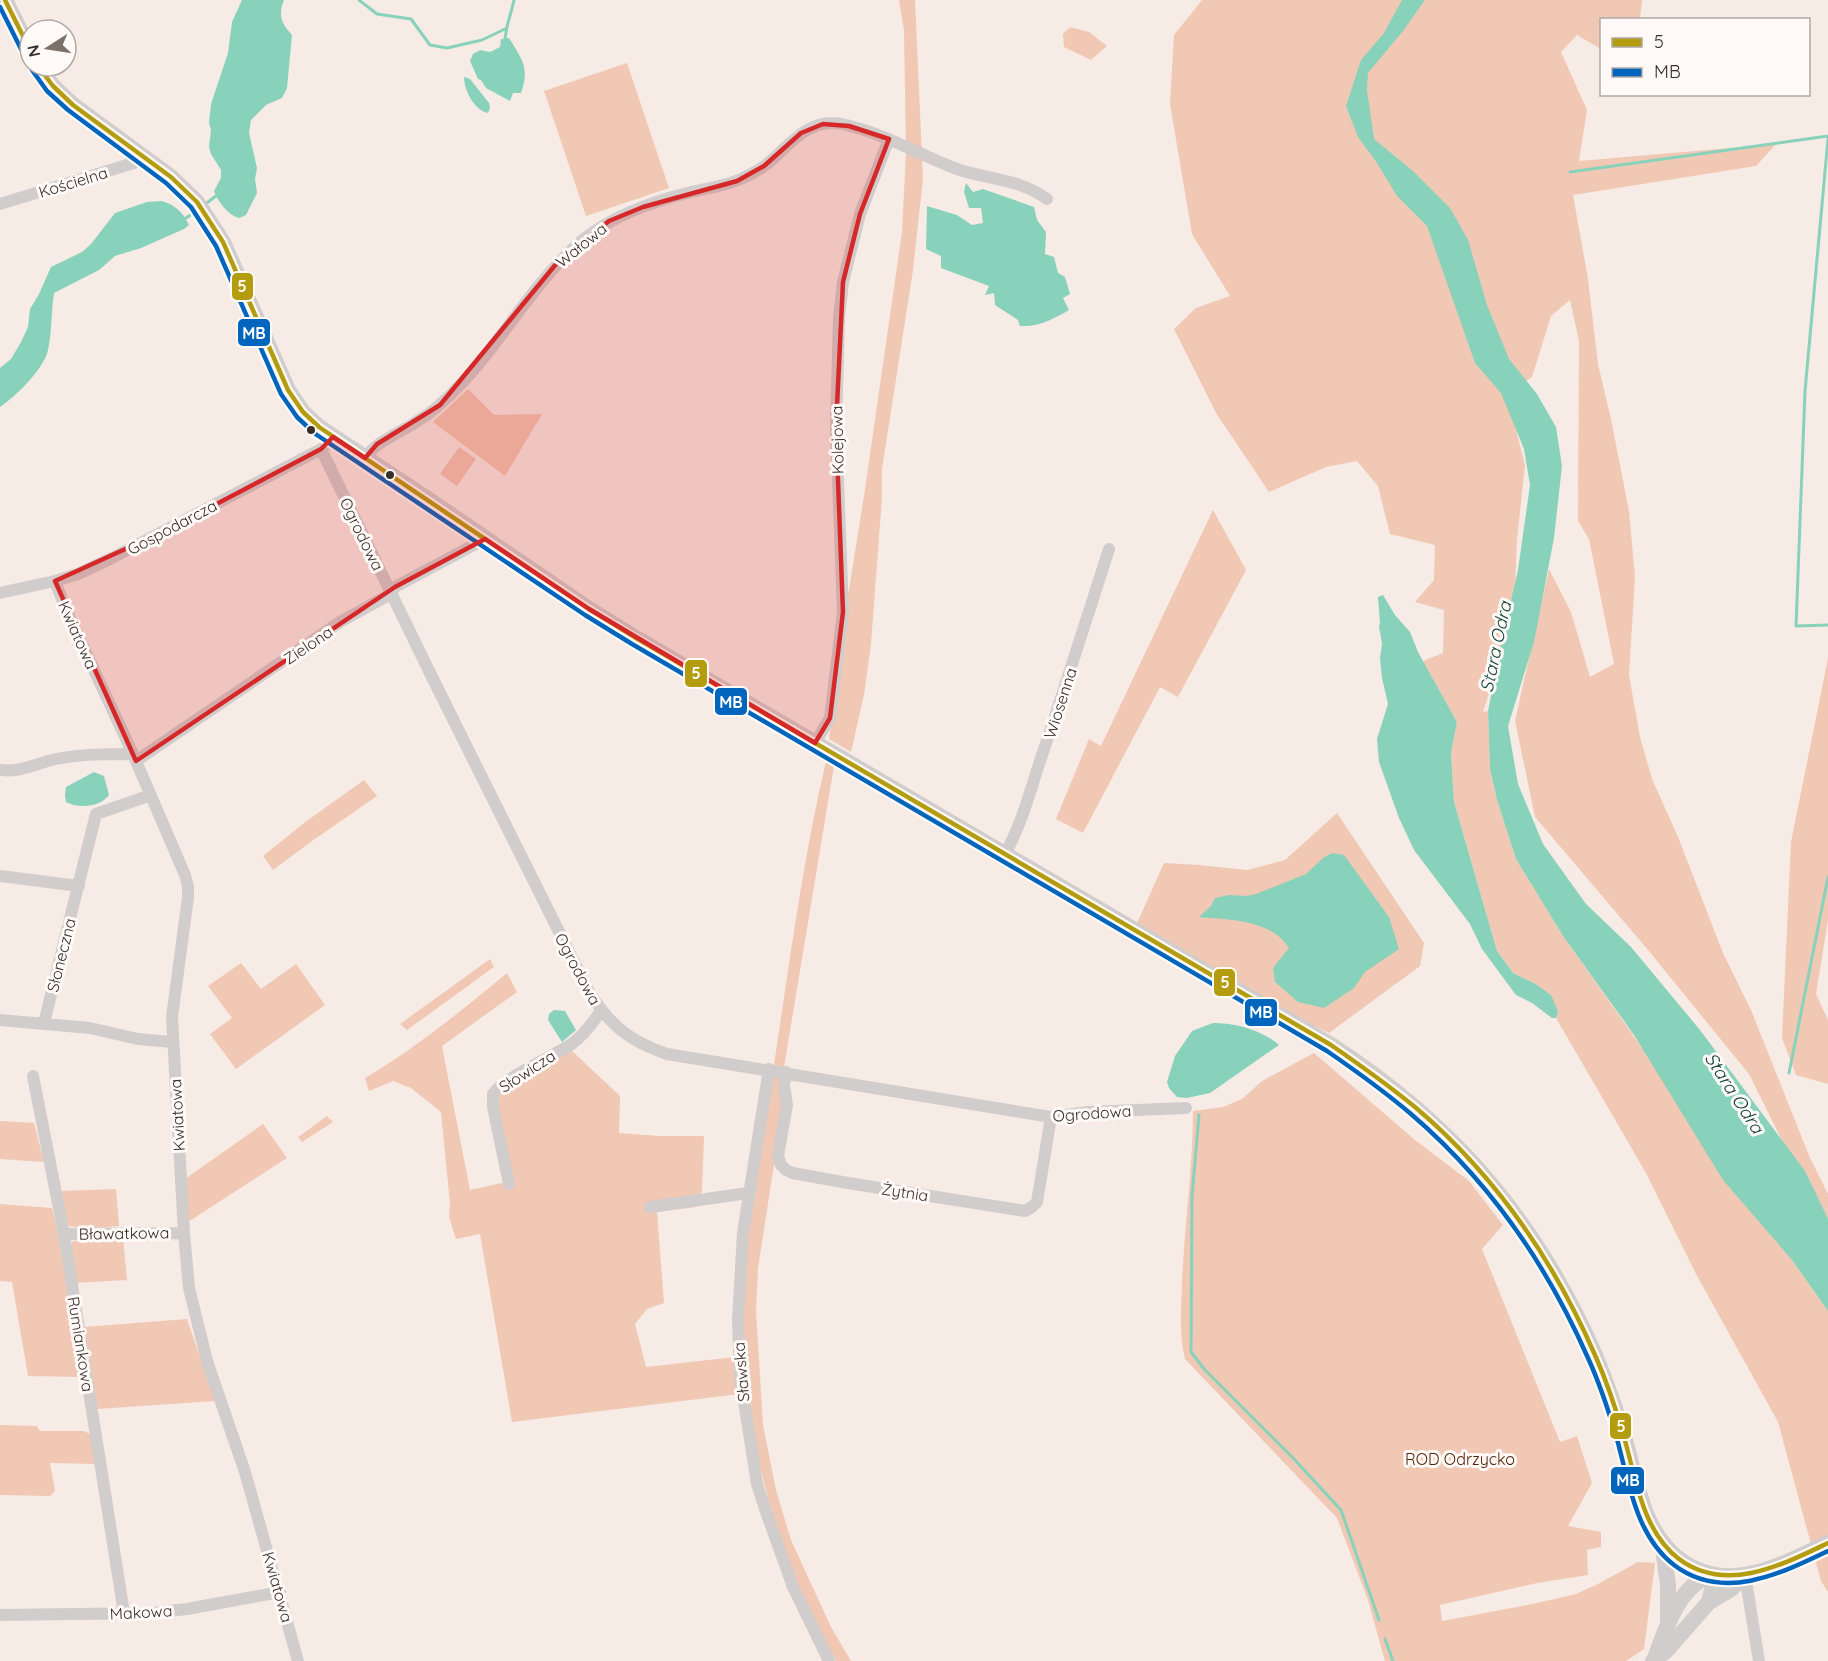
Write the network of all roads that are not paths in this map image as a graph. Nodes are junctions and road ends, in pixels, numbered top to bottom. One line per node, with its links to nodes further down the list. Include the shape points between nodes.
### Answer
1 (5, 0): 2 (main road)
2 (18, 26)
3 (46, 78): 5 (main road, via 73,105)
4 (889, 139): 6 (street, Wałowa, via 960,170 1024,185); 9 (street, Wałowa, via 849,126 823,124 801,133 764,166 737,181 643,207 609,221 556,264 447,398 418,422 377,444); 15 (street, Kolejowa, via 860,214 843,282 836,427 843,612 830,718)
5 (143, 156): 7 (street, Kościelna, via 140,161); 8 (main road, via 181,185 201,207 223,242 288,390)
6 (1047, 199)
7 (0, 204)
8 (327, 443): 9 (main road); 12 (street, Gospodarcza, via 112,558); 13 (street, Ogrodowa)
9 (365, 458): 10 (main road)
10 (485, 539): 13 (street, Zielona); 15 (main road, via 589,609)
11 (1109, 549): 19 (street, Wiosenna, via 1030,792)
12 (55, 581): 14 (street, Gospodarcza); 16 (street, Kwiatowa)
13 (391, 592): 16 (street, Zielona); 22 (street, Ogrodowa, via 556,928)
14 (0, 593)
15 (815, 743): 19 (main road)
16 (134, 757): 17 (street, via 88,755); 18 (street, Kwiatowa)
17 (0, 770)
18 (151, 795): 21 (street, Słoneczna, via 96,814); 25 (street, Kwiatowa, via 188,886)
19 (1005, 854): 36 (main road, via 1346,1055 1412,1104 1473,1163 1539,1248 1575,1314 1609,1392 1645,1511)
20 (0, 876): 21 (street)
21 (79, 886): 24 (street, Słoneczna)
22 (601, 1011): 26 (street, Ogrodowa, via 633,1040 667,1054); 31 (street, Słowicza, via 572,1044 493,1094)
23 (0, 1020): 24 (street)
24 (44, 1023): 25 (street)
25 (172, 1042): 34 (street, Kwiatowa)
26 (769, 1070): 27 (street, Ogrodowa); 32 (street, Sławska)
27 (786, 1072): 30 (street, Ogrodowa); 30 (street, Żytnia, via 787,1105 778,1156 781,1165 793,1173 842,1182 1025,1211 1036,1202)
28 (33, 1076): 35 (street, Rumiankowa)
29 (1186, 1108): 30 (street, Ogrodowa)
30 (1051, 1117)
31 (509, 1184)
32 (748, 1193): 33 (street); 47 (street, Sławska, via 738,1347 757,1484 793,1587)
33 (650, 1208)
34 (184, 1233): 35 (street, Bławatkowa); 40 (street, Kwiatowa, via 189,1288 199,1332)
35 (64, 1234): 42 (street, Rumiankowa)
36 (1662, 1542): 38 (main road, via 1684,1562); 44 (main road)
37 (1828, 1543): 39 (main road, via 1778,1566)
38 (1710, 1574): 39 (main road); 41 (main road, via 1713,1585); 44 (main road, via 1687,1591)
39 (1745, 1575): 41 (main road); 48 (street)
40 (280, 1592): 42 (street, Makowa, via 187,1609); 46 (street, Kwiatowa)
41 (1709, 1602): 45 (main road, via 1666,1651)
42 (124, 1613): 43 (street, Makowa)
43 (0, 1614)
44 (1668, 1622): 45 (main road)
45 (1653, 1660)
46 (298, 1661)
47 (829, 1661)
48 (1759, 1661)

